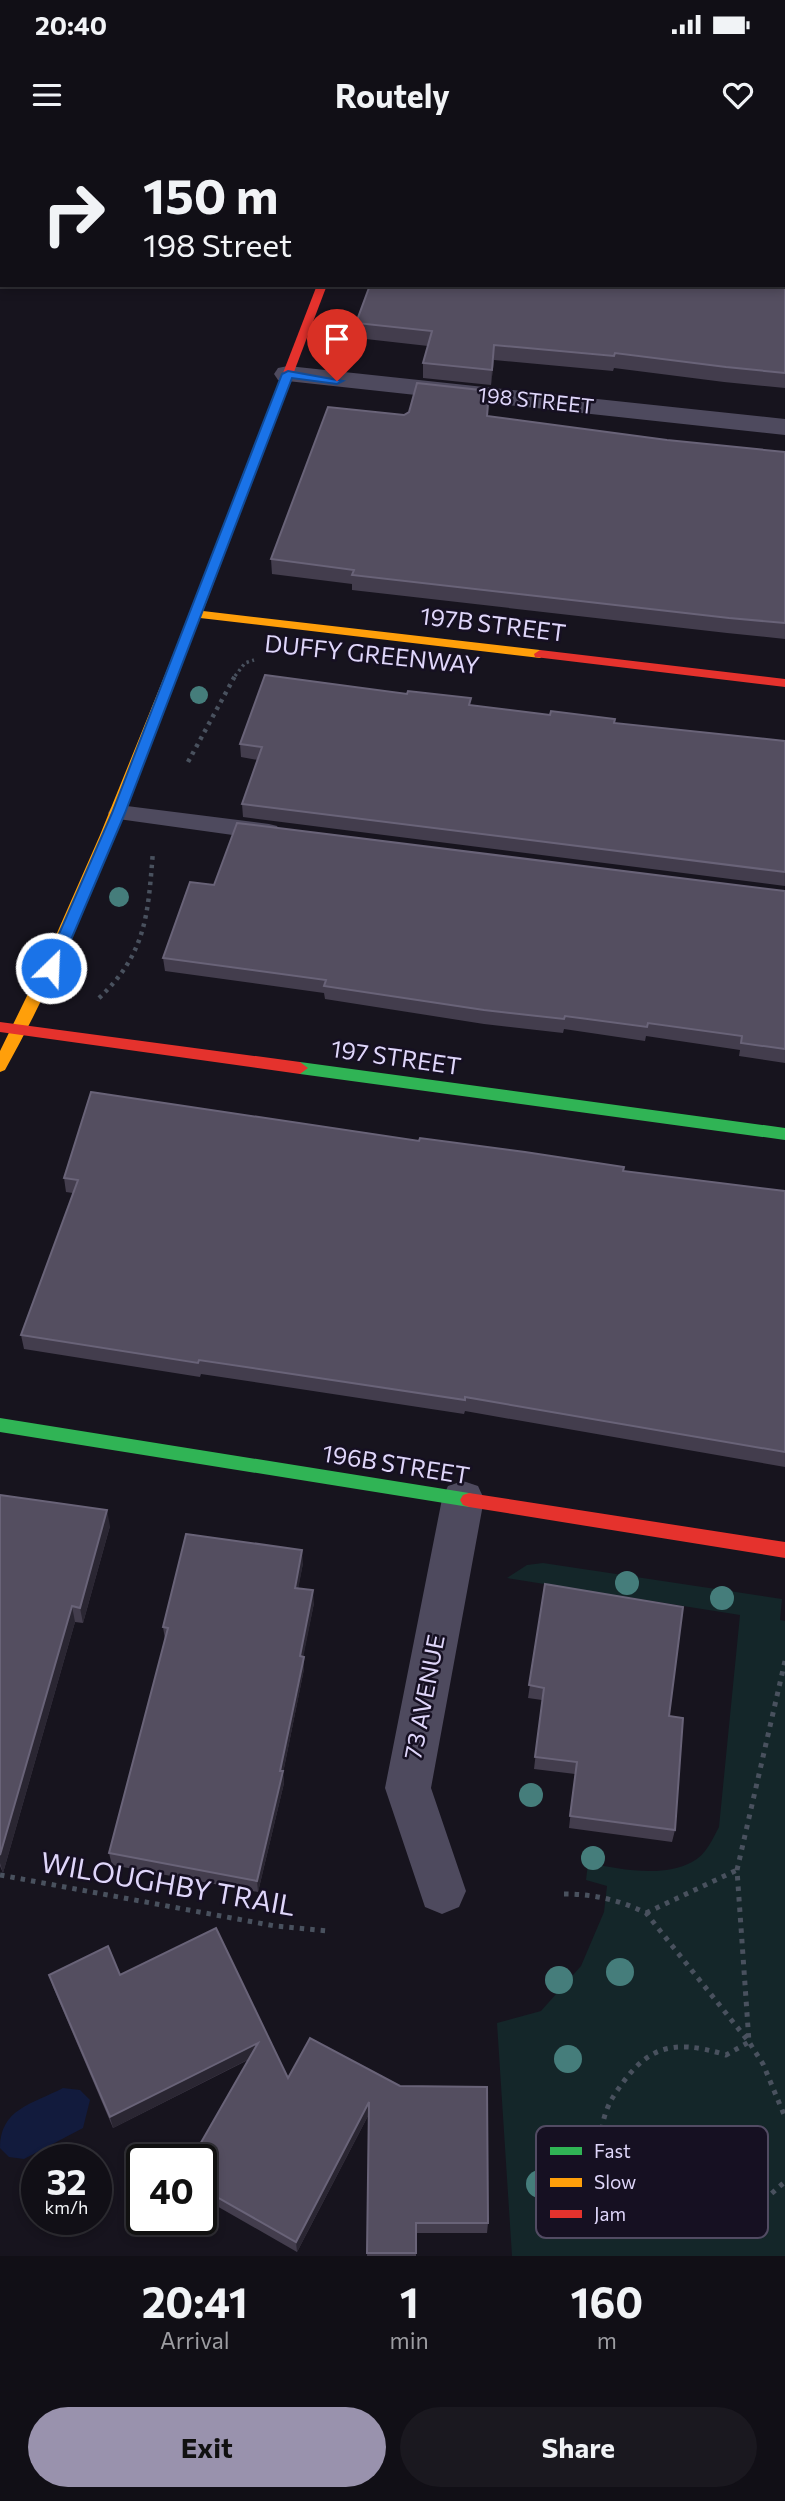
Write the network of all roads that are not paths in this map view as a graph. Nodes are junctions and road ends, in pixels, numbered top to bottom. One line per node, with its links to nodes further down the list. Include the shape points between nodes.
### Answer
1 (322, 287): 2 (street)
2 (288, 374): 3 (street, 198 STREET); 4 (street)
3 (785, 427)
4 (196, 614): 5 (street, 197B STREET); 6 (street)
5 (785, 683)
6 (118, 813): 7 (lane); 9 (street, via 51,968)
7 (286, 834)
8 (0, 1027): 9 (street, 197 STREET)
9 (19, 1029): 10 (street); 11 (street, 197 STREET)
10 (0, 1066)
11 (785, 1134)
12 (0, 1425): 13 (street, 196B STREET)
13 (463, 1499): 14 (street, 196B STREET); 15 (street, 73 AVENUE, via 408,1788)
14 (785, 1550)
15 (442, 1891)

